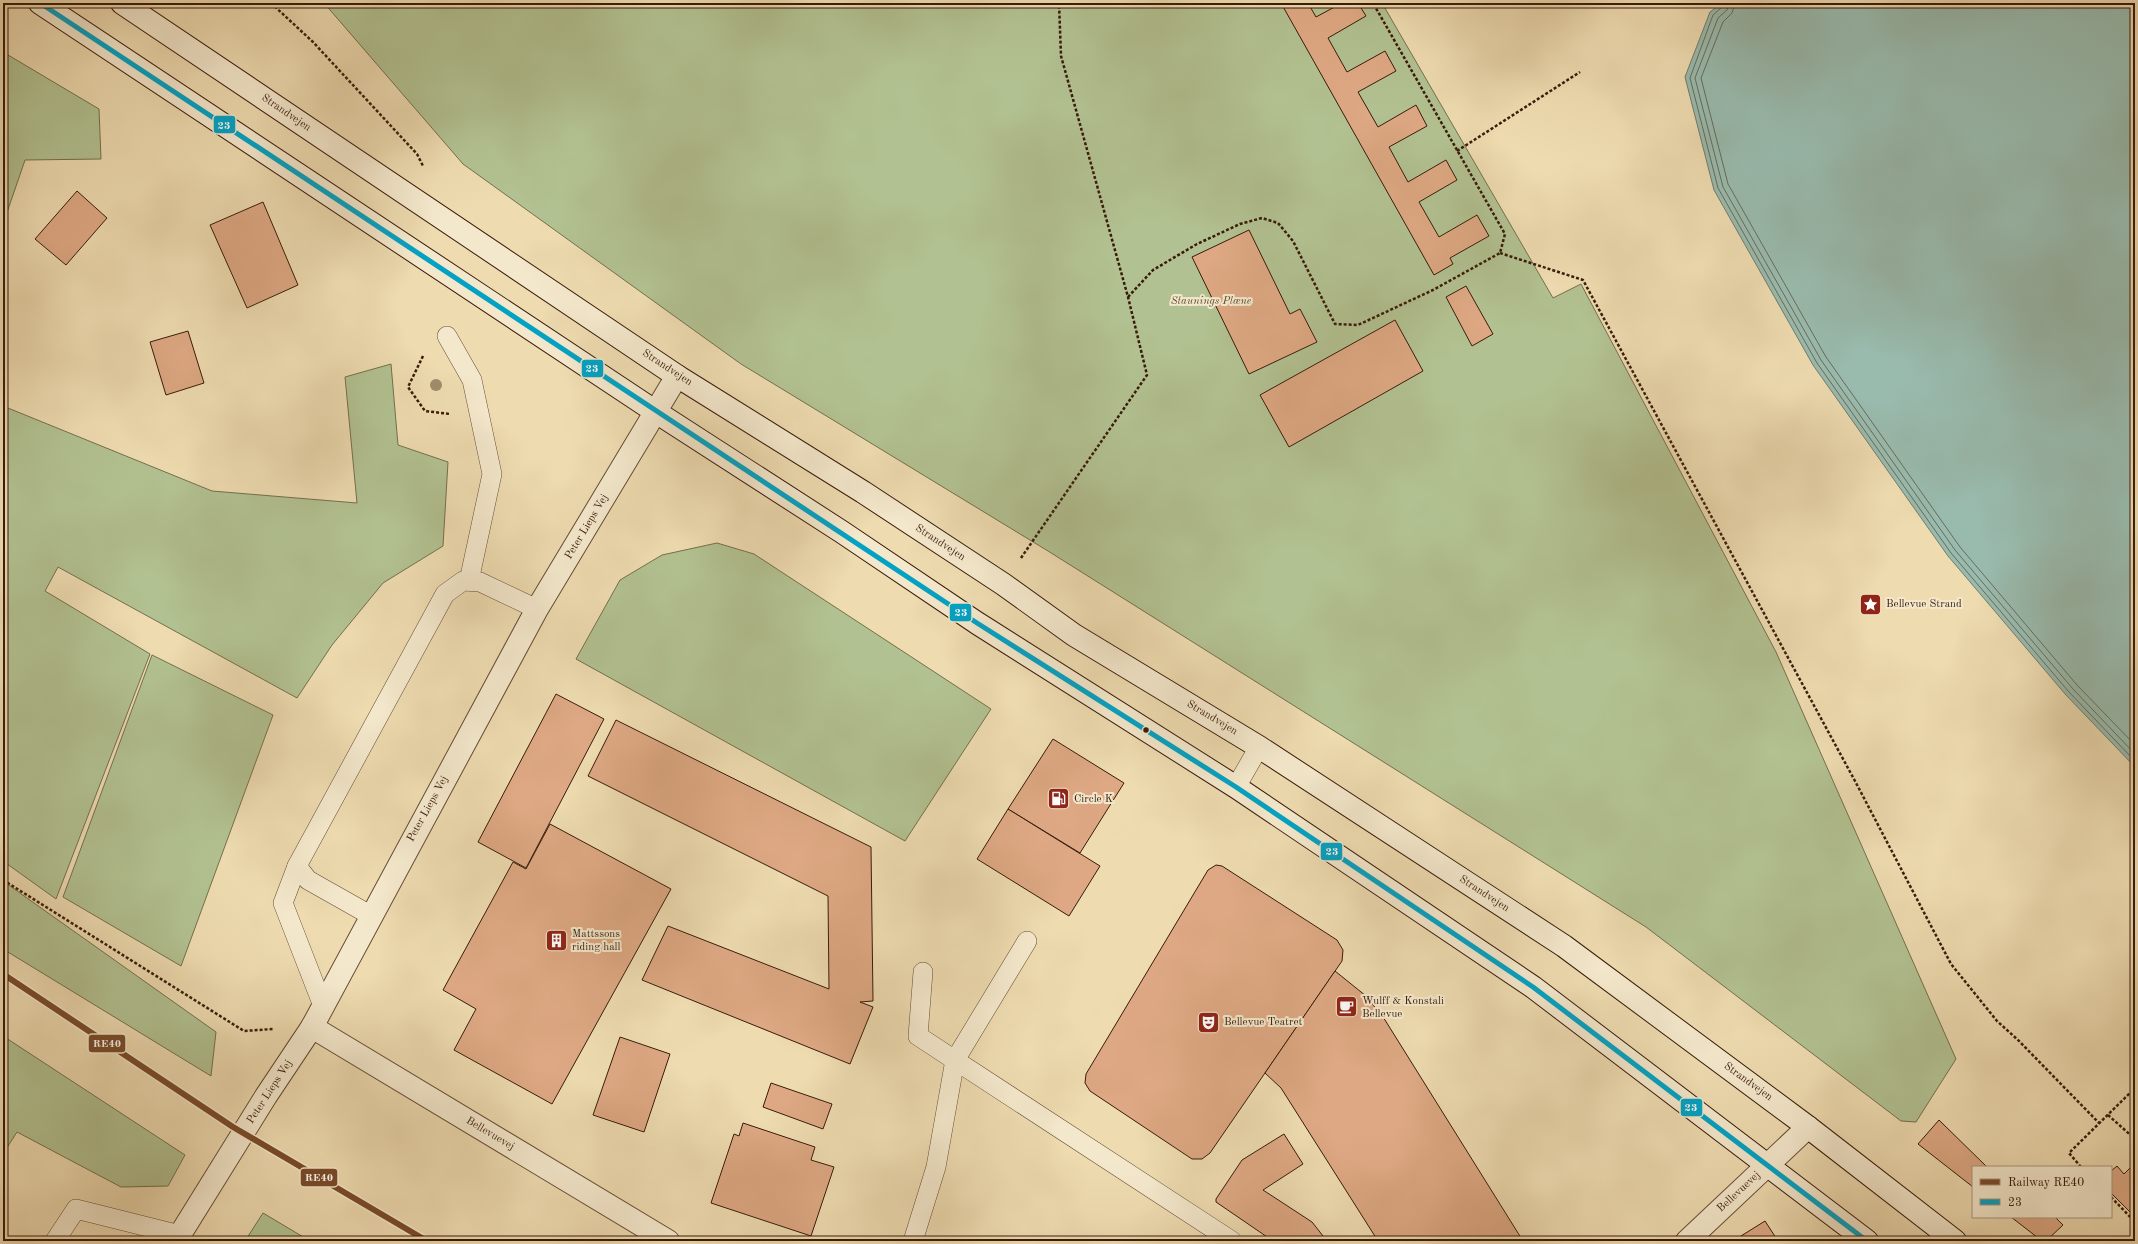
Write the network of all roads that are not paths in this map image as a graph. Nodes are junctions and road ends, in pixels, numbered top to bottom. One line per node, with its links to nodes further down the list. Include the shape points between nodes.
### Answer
1 (40, 3): 5 (main road)
2 (122, 3): 4 (main road, Strandvejen)
3 (447, 336): 6 (lane, via 472,380 492,474)
4 (677, 376): 5 (main road, Peter Lieps Vej); 8 (main road, Strandvejen, via 863,492 1003,584 1074,635)
5 (656, 412): 7 (main road, Peter Lieps Vej); 9 (main road, via 842,532 1045,668)
6 (469, 582): 7 (lane, via 480,582); 10 (lane, via 463,581 445,594)
7 (537, 609): 11 (main road, Peter Lieps Vej)
8 (1259, 747): 9 (lane); 17 (main road, Strandvejen, via 1564,946)
9 (1236, 787): 18 (main road, via 1533,987)
10 (297, 866): 11 (lane, via 308,880); 14 (lane, via 283,903)
11 (370, 915): 14 (main road, Peter Lieps Vej)
12 (1027, 941): 16 (lane)
13 (923, 972): 16 (lane, via 918,1036)
14 (323, 1006): 15 (main road, Peter Lieps Vej)
15 (312, 1027): 19 (main road, Peter Lieps Vej); 21 (main road, Bellevuevej)
16 (955, 1060): 22 (lane, via 936,1168); 23 (lane)
17 (1808, 1126): 18 (main road, Bellevuevej); 26 (main road, Strandvejen)
18 (1768, 1166): 24 (main road, Bellevuevej); 25 (main road)
19 (178, 1238): 20 (lane, via 76,1208)
20 (55, 1241)
21 (668, 1241)
22 (913, 1241)
23 (1232, 1241)
24 (1687, 1241)
25 (1867, 1241)
26 (1955, 1241)

